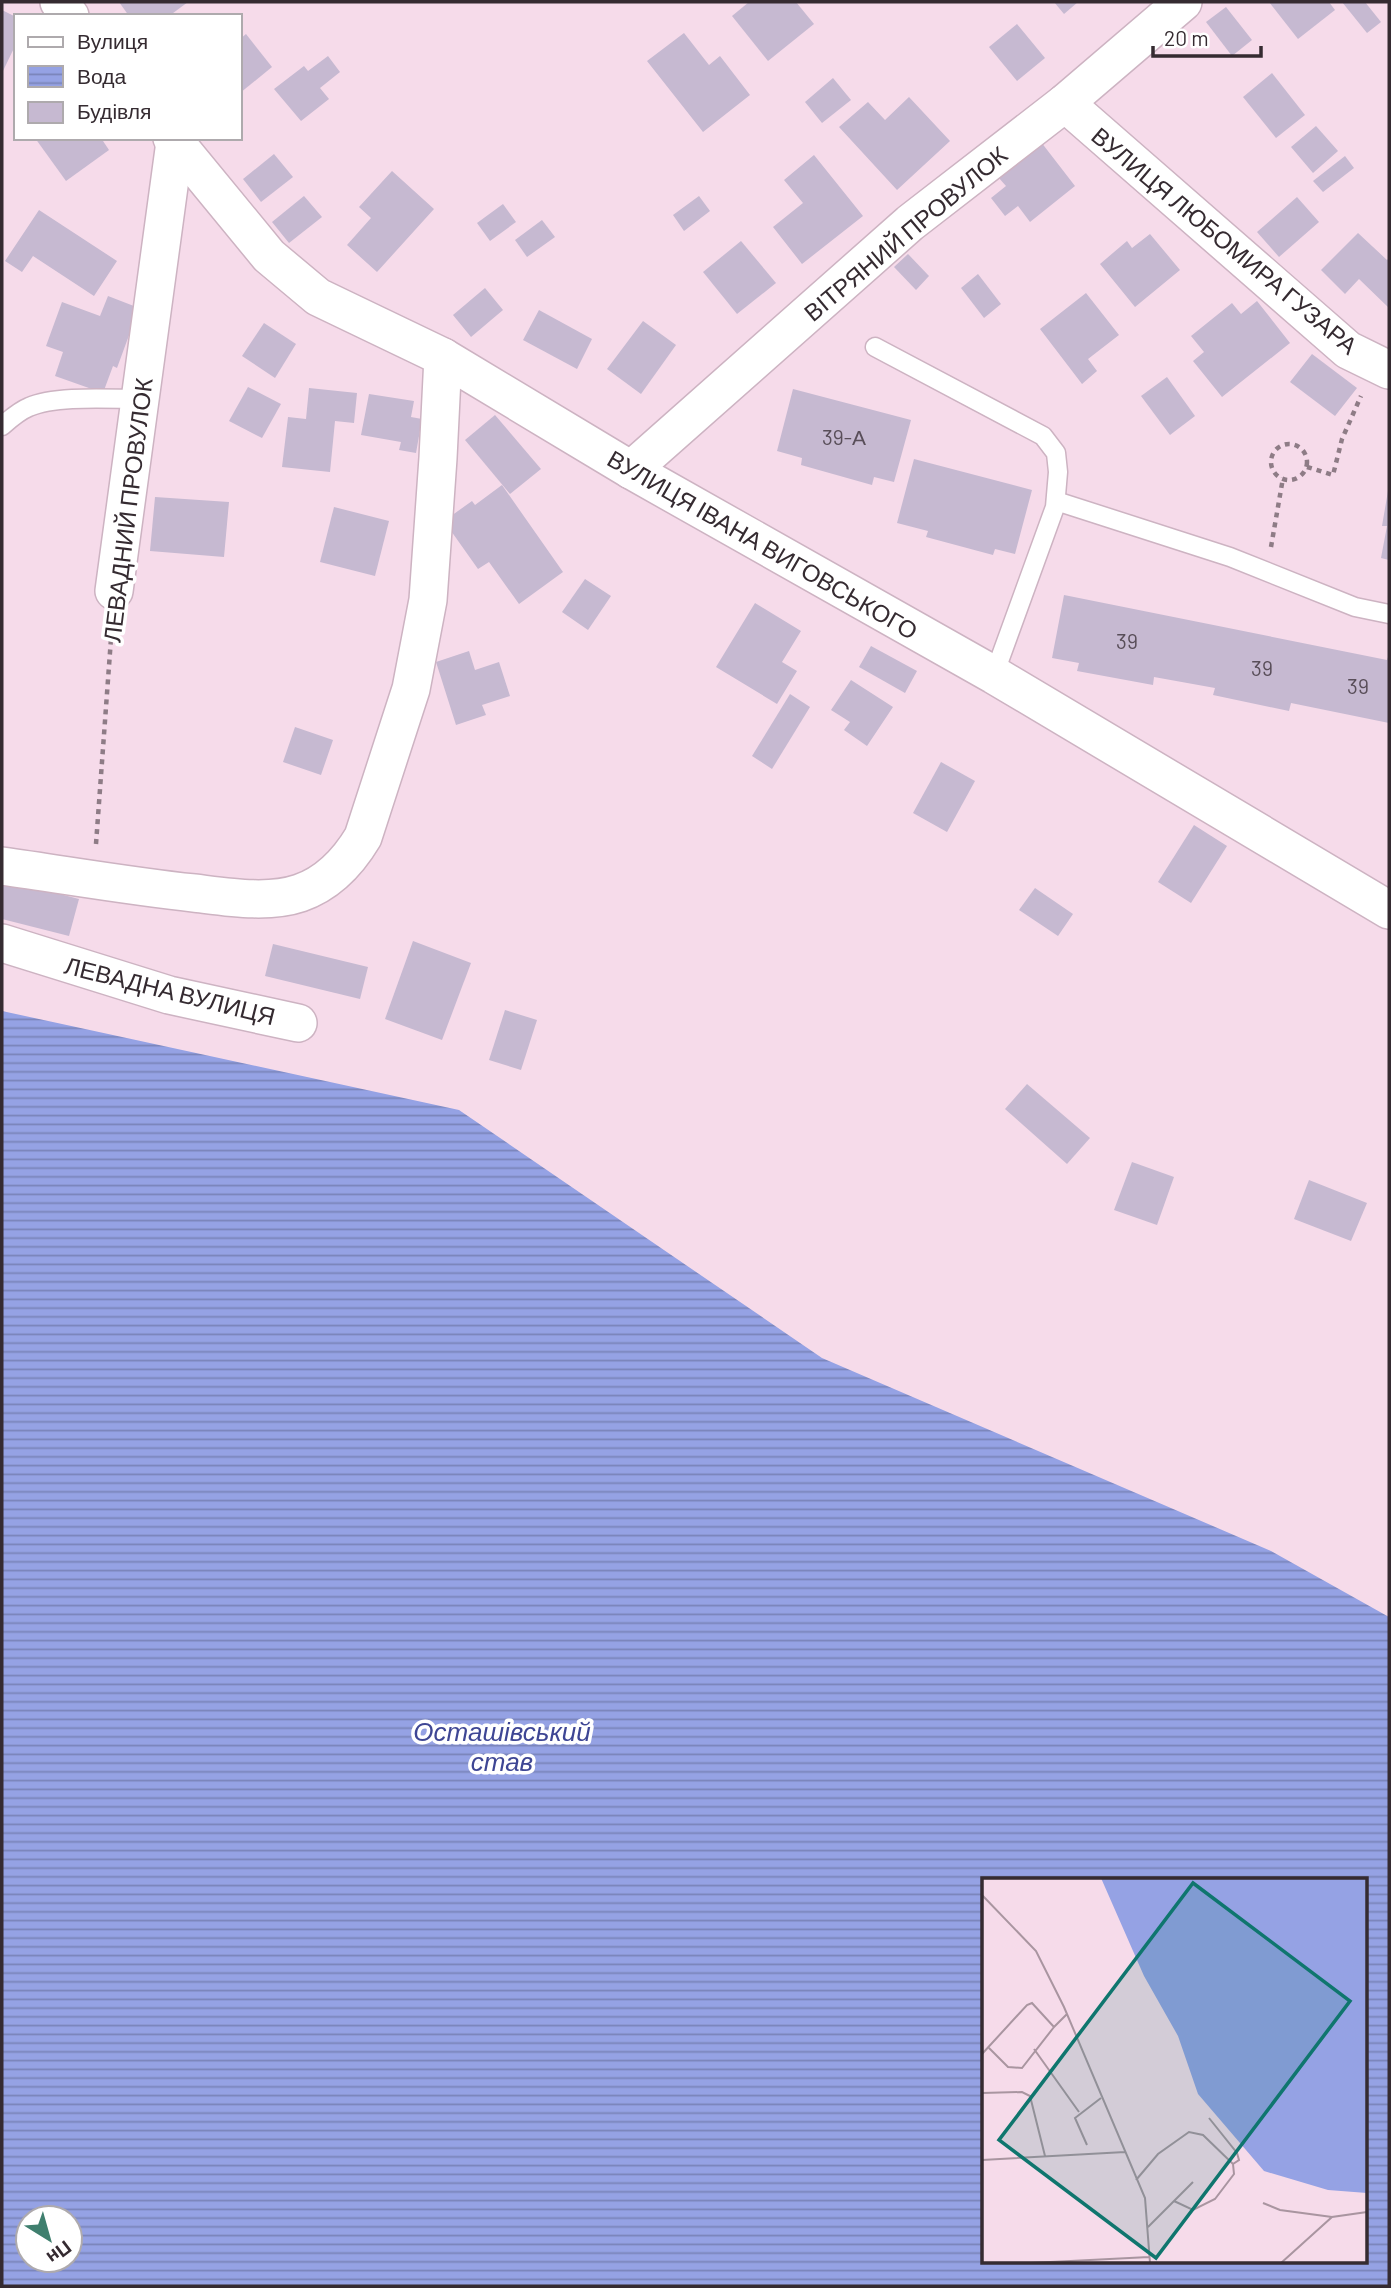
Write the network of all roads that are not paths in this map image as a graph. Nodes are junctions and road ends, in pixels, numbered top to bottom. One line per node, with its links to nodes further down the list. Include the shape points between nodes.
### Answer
1 (1183, 2): 2 (street, ВІТРЯНИЙ ПРОВУЛОК)
2 (1065, 103): 6 (street, ВУЛИЦЯ ЛЮБОМИРА ГУЗАРА, via 1348,350); 9 (street, ВІТРЯНИЙ ПРОВУЛОК, via 910,223)
3 (174, 140): 5 (street, ВУЛИЦЯ ІВАНА ВИГОВСЬКОГО, via 270,256 318,297); 7 (street, ЛЕВАДНИЙ ПРОВУЛОК)
4 (875, 348): 10 (lane, via 1044,436 1056,453)
5 (443, 358): 9 (street, ВУЛИЦЯ ІВАНА ВИГОВСЬКОГО); 14 (street, via 428,600 411,688 363,837 351,856 328,880 299,894 254,900)
6 (1389, 370)
7 (141, 399): 8 (lane, via 64,400 31,406); 11 (street, ЛЕВАДНИЙ ПРОВУЛОК)
8 (2, 426)
9 (631, 470): 13 (street, ВУЛИЦЯ ІВАНА ВИГОВСЬКОГО)
10 (1056, 501): 12 (lane, via 1230,557 1355,607); 13 (lane)
11 (114, 591)
12 (1389, 614)
13 (994, 675): 15 (street, ВУЛИЦЯ ІВАНА ВИГОВСЬКОГО)
14 (2, 866)
15 (1389, 910)
16 (2, 943): 17 (street, ЛЕВАДНА ВУЛИЦЯ, via 169,995)
17 (298, 1023)

